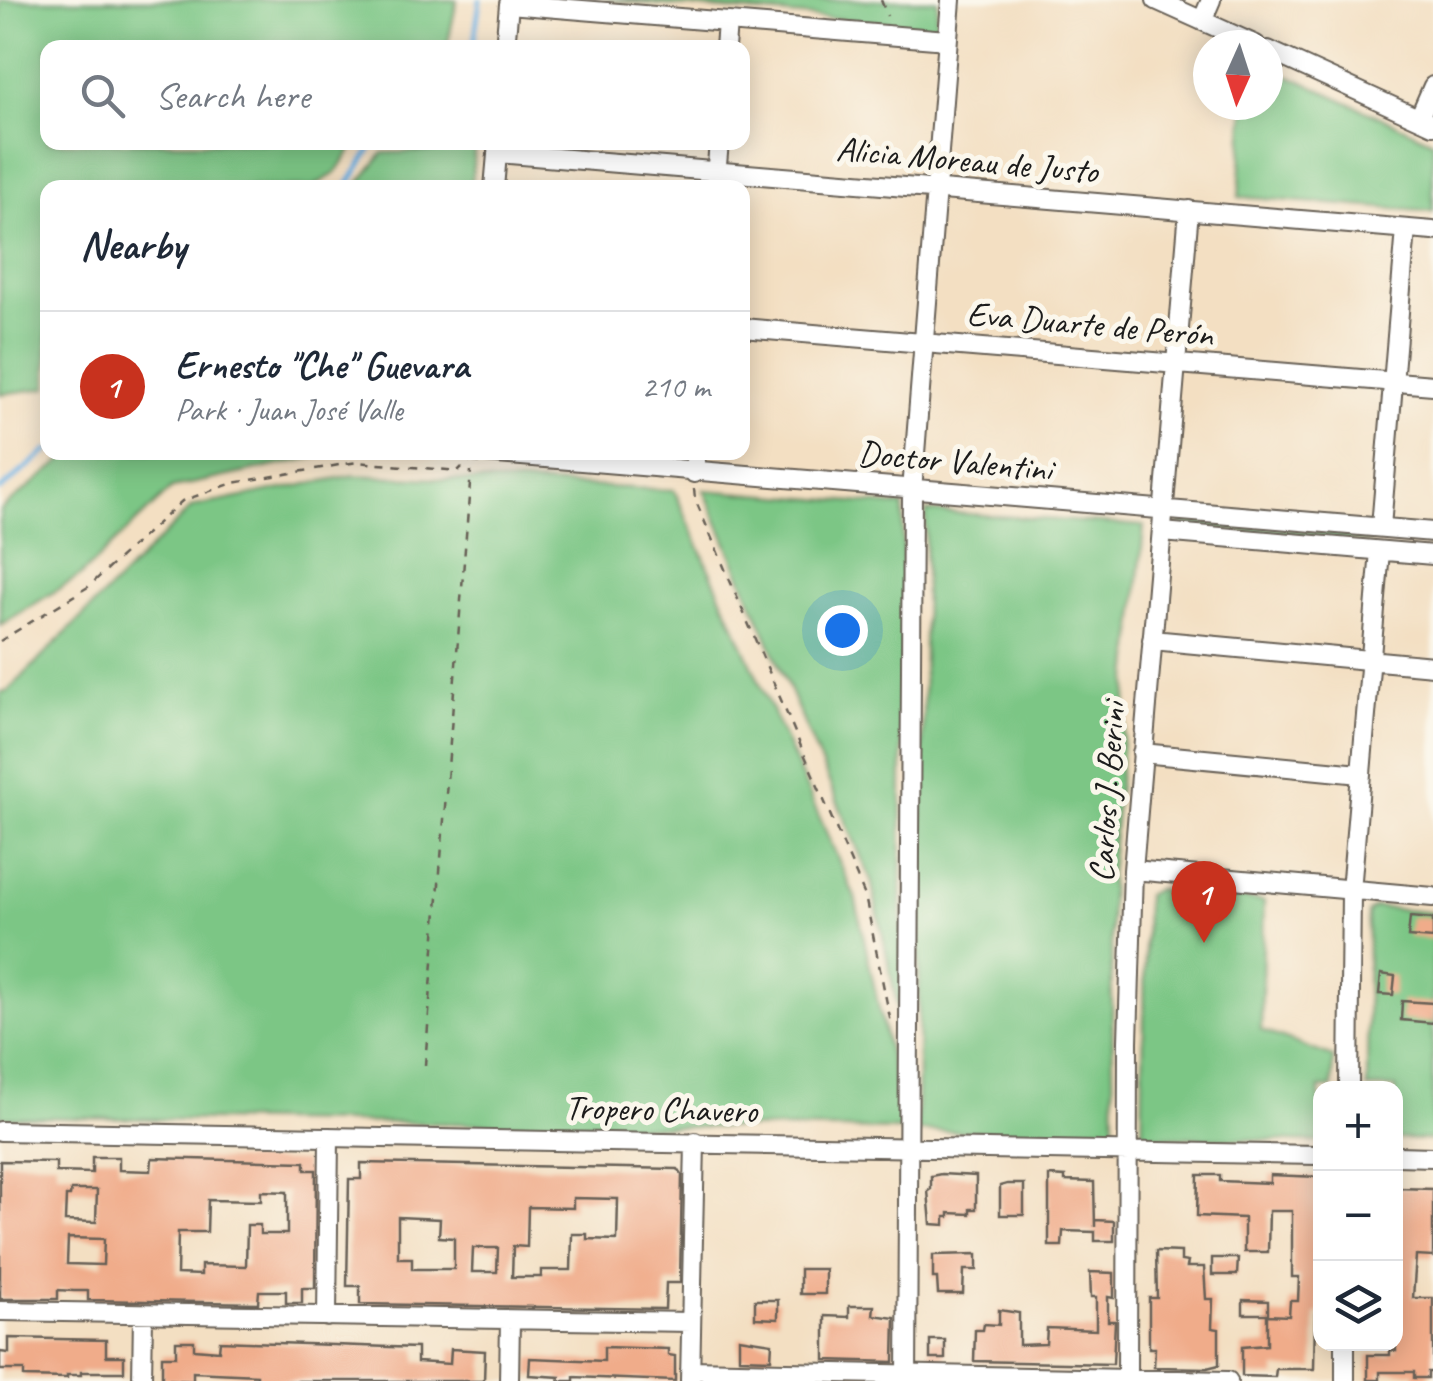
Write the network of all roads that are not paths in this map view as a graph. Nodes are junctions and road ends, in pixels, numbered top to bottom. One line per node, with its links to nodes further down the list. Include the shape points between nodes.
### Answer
1 (951, 0): 9 (street)
2 (1156, 0): 4 (street)
3 (1212, 0): 4 (street)
4 (1202, 20): 6 (street)
5 (727, 22): 7 (street, via 509,4); 8 (street); 9 (street)
6 (1224, 30)
7 (507, 40)
8 (726, 40)
9 (947, 40): 19 (street)
10 (1283, 57): 12 (street)
11 (1433, 86): 12 (street)
12 (1426, 122)
13 (497, 150): 16 (street)
14 (511, 150): 17 (street, Alicia Moreau de Justo)
15 (718, 150): 17 (street)
16 (495, 180)
17 (716, 180)
18 (750, 182): 19 (street, Alicia Moreau de Justo)
19 (937, 190): 20 (street, Alicia Moreau de Justo); 24 (street)
20 (1190, 210): 21 (street, Alicia Moreau de Justo); 25 (street, Carlos J. Berini)
21 (1406, 229): 22 (street, Alicia Moreau de Justo); 26 (street)
22 (1433, 231)
23 (750, 329): 24 (street, Eva Duarte de Perón)
24 (925, 343): 25 (street, Eva Duarte de Perón); 31 (street)
25 (1176, 363): 26 (street, Eva Duarte de Perón); 32 (street, Carlos J. Berini)
26 (1394, 382): 27 (street, Eva Duarte de Perón); 33 (street)
27 (1433, 386)
28 (550, 460): 30 (street, Doctor Valentini)
29 (695, 460): 30 (street)
30 (694, 473): 31 (street, Doctor Valentini)
31 (912, 491): 32 (street, Doctor Valentini); 50 (street)
32 (1164, 511): 33 (street, Doctor Valentini); 34 (street, Carlos J. Berini)
33 (1382, 528): 35 (street, Doctor Valentini)
34 (1162, 532): 36 (street); 38 (street, Carlos J. Berini)
35 (1433, 532)
36 (1380, 550): 37 (street); 39 (street)
37 (1433, 555)
38 (1152, 640): 39 (street); 41 (street, Carlos J. Berini)
39 (1370, 660): 40 (street); 42 (street)
40 (1433, 666)
41 (1142, 754): 42 (street); 43 (street, Carlos J. Berini)
42 (1360, 774): 44 (street)
43 (1132, 870): 44 (street); 51 (street, Carlos J. Berini)
44 (1351, 890): 45 (street); 46 (street)
45 (1433, 897)
46 (1348, 1081)
47 (0, 1131): 48 (street, Tropero Chavero)
48 (329, 1137): 49 (street, Tropero Chavero); 57 (street)
49 (696, 1142): 50 (street, Tropero Chavero); 59 (street)
50 (909, 1146): 51 (street, Tropero Chavero); 62 (street)
51 (1128, 1150): 52 (street, Tropero Chavero); 63 (street, Carlos J. Berini)
52 (1313, 1155)
53 (1403, 1156): 54 (street)
54 (1433, 1157)
55 (0, 1311): 56 (street)
56 (143, 1314): 57 (street); 64 (street)
57 (327, 1318): 58 (street)
58 (510, 1320): 59 (street); 65 (street)
59 (691, 1322): 61 (street)
60 (1346, 1351): 67 (street)
61 (690, 1376): 62 (street)
62 (907, 1378): 63 (street)
63 (1127, 1380): 66 (street)
64 (142, 1381)
65 (508, 1381)
66 (1228, 1381)
67 (1345, 1381)

